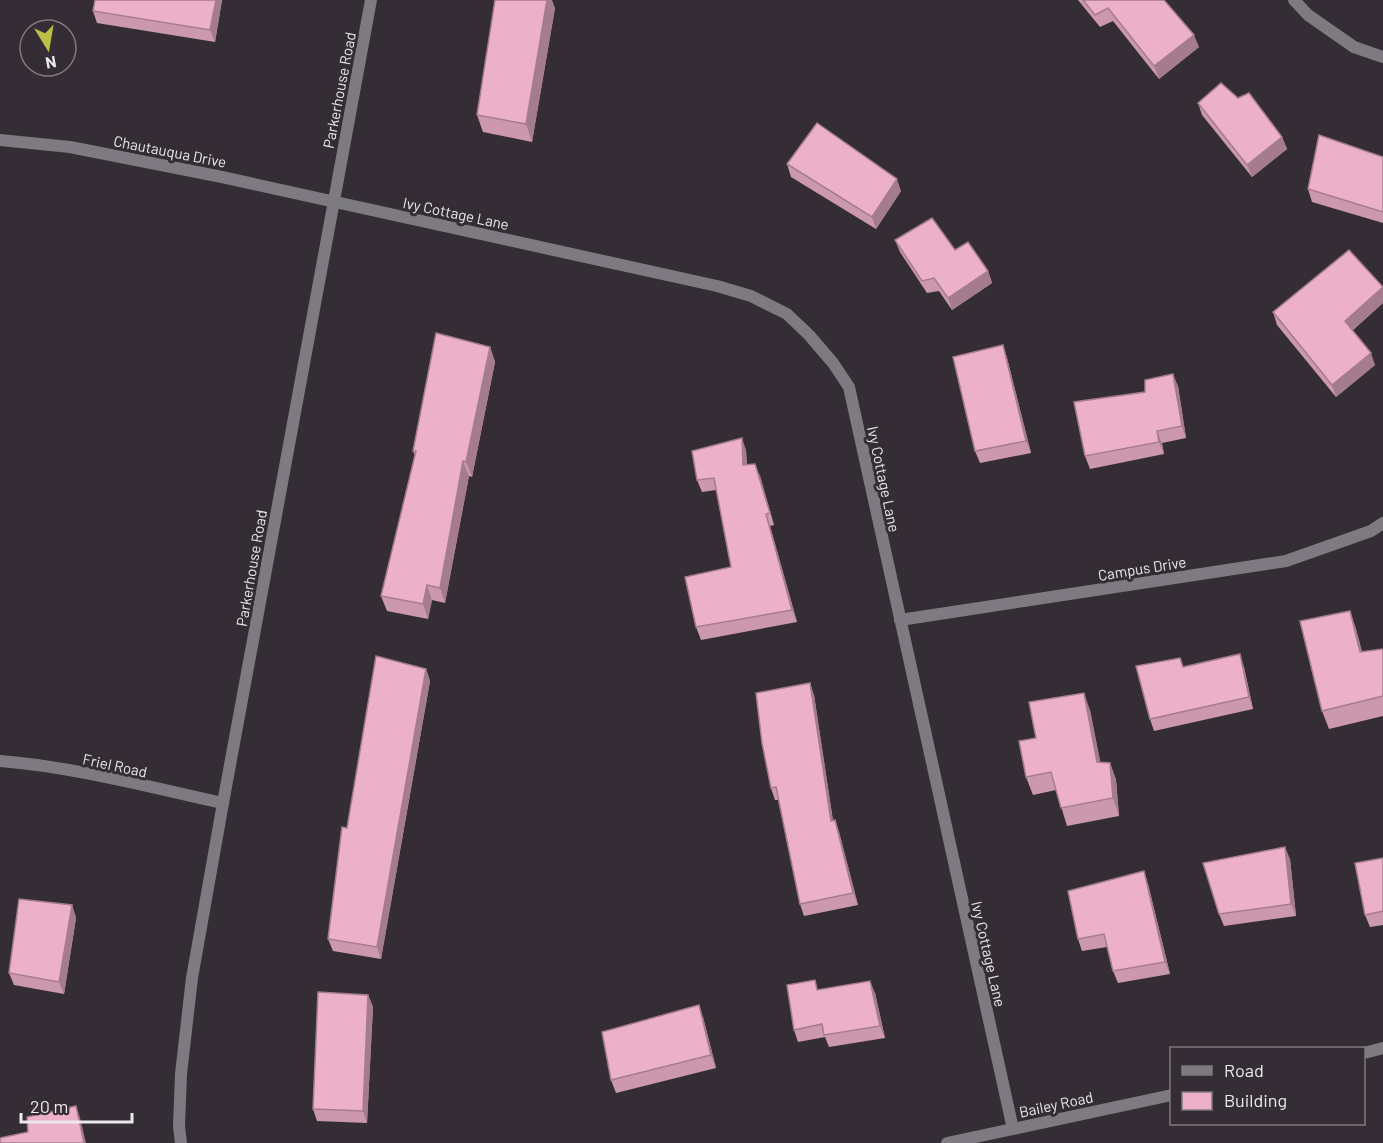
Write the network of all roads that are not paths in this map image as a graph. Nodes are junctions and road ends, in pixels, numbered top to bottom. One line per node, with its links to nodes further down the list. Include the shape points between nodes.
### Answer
1 (371, 0): 5 (street, Parkerhouse Road)
2 (1294, 0): 3 (street, via 1308,15 1354,47)
3 (1383, 57)
4 (0, 140): 5 (street, Chautauqua Drive, via 70,147)
5 (333, 201): 7 (street, Ivy Cottage Lane, via 717,286 751,296 787,314 833,363 849,387); 9 (street, Parkerhouse Road)
6 (1383, 523): 7 (street, Campus Drive, via 1371,531 1286,561)
7 (900, 621): 13 (street, Ivy Cottage Lane)
8 (0, 761): 9 (street, Friel Road, via 107,778)
9 (223, 803): 14 (street, Parkerhouse Road, via 191,989 181,1074)
10 (1383, 1048): 11 (street)
11 (1365, 1053)
12 (1170, 1095): 13 (street, Bailey Road)
13 (1013, 1129): 15 (street, Bailey Road)
14 (181, 1143)
15 (947, 1143)

